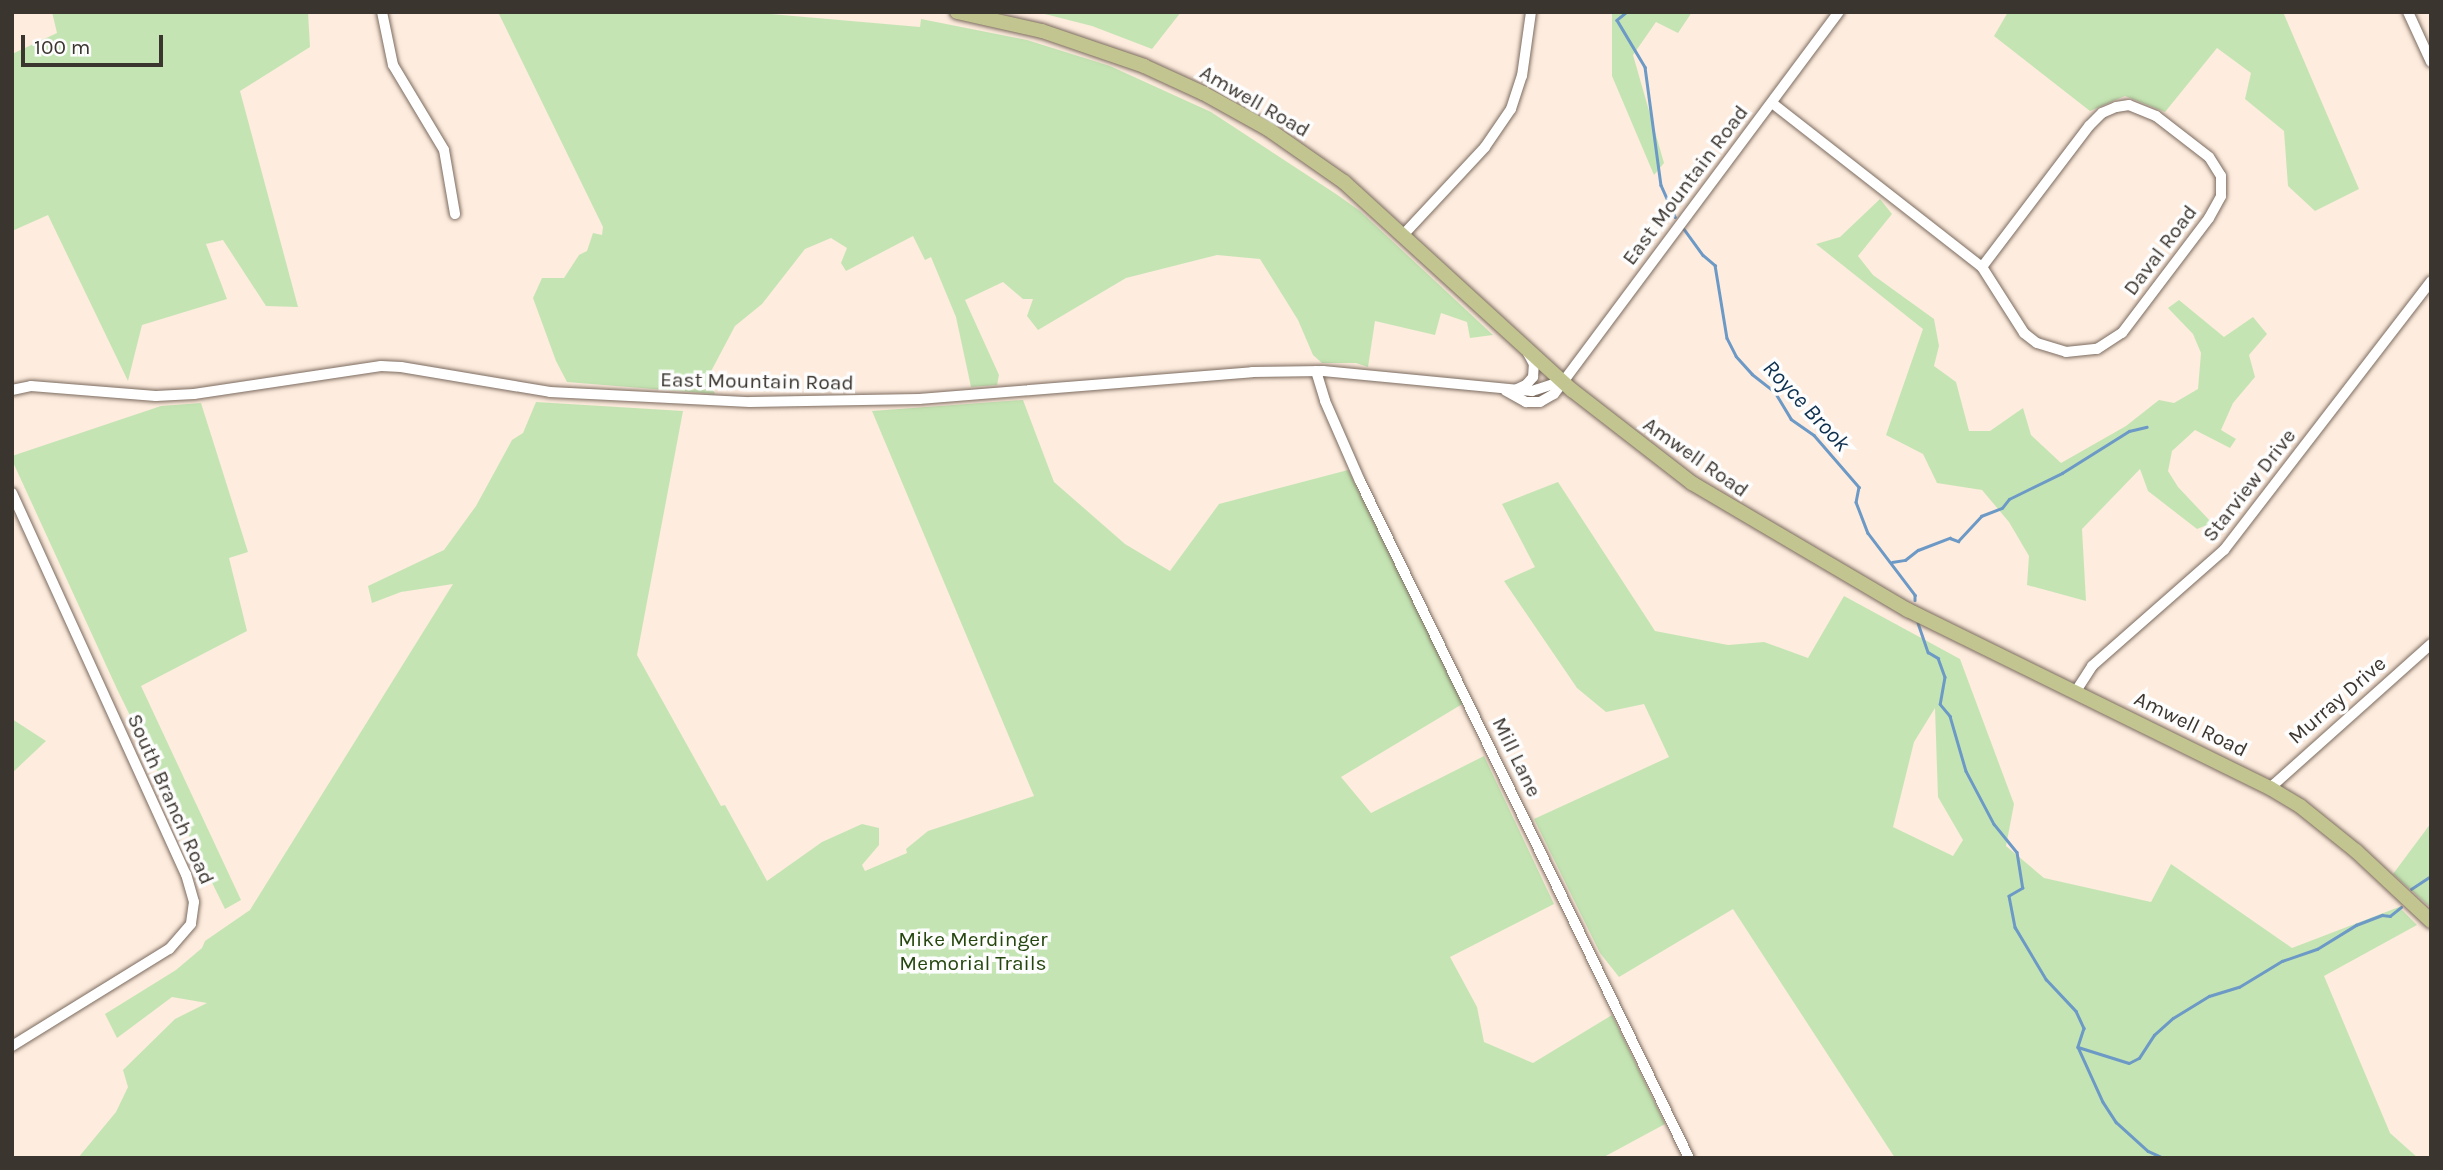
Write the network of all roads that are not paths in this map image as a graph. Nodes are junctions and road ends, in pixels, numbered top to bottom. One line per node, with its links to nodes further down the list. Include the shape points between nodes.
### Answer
1 (382, 12): 8 (street, via 393,65 444,150)
2 (957, 12): 9 (main road, Amwell Road, via 1087,44 1203,93 1268,129 1345,182)
3 (1531, 12): 9 (street, via 1522,76 1511,109 1481,152)
4 (1839, 12): 7 (street, East Mountain Road)
5 (2409, 12): 6 (street)
6 (2431, 62)
7 (1772, 103): 10 (street, Daval Road); 14 (street, East Mountain Road)
8 (455, 214)
9 (1404, 234): 12 (main road, Amwell Road)
10 (1982, 267): 10 (street, Daval Road, via 2089,126 2116,107 2136,107 2156,116 2209,157 2221,176 2221,196 2209,218 2122,332 2097,349 2066,352 2037,343 2015,324)
11 (2431, 281): 20 (street, Starview Drive, via 2224,551 2092,666)
12 (1526, 347): 14 (main road, Amwell Road); 15 (street, via 1534,370 1530,382)
13 (1316, 371): 16 (street, East Mountain Road, via 824,402 713,402 550,392 381,366 194,394 156,396 31,386); 17 (street, East Mountain Road); 24 (street, Mill Lane, via 1360,481)
14 (1562, 381): 15 (street, East Mountain Road, via 1532,391); 17 (street, East Mountain Road, via 1554,394 1541,402 1526,402); 20 (main road, Amwell Road, via 1644,448 1746,517 1908,610)
15 (1516, 389): 17 (street, East Mountain Road)
16 (12, 390)
17 (1503, 390)
18 (12, 493): 23 (street, South Branch Road, via 186,874 194,902 191,924 169,949)
19 (2431, 643): 21 (street, Murray Drive)
20 (2076, 691): 21 (main road, Amwell Road)
21 (2270, 788): 22 (main road, Amwell Road, via 2327,827)
22 (2431, 921)
23 (12, 1046)
24 (1689, 1158)

